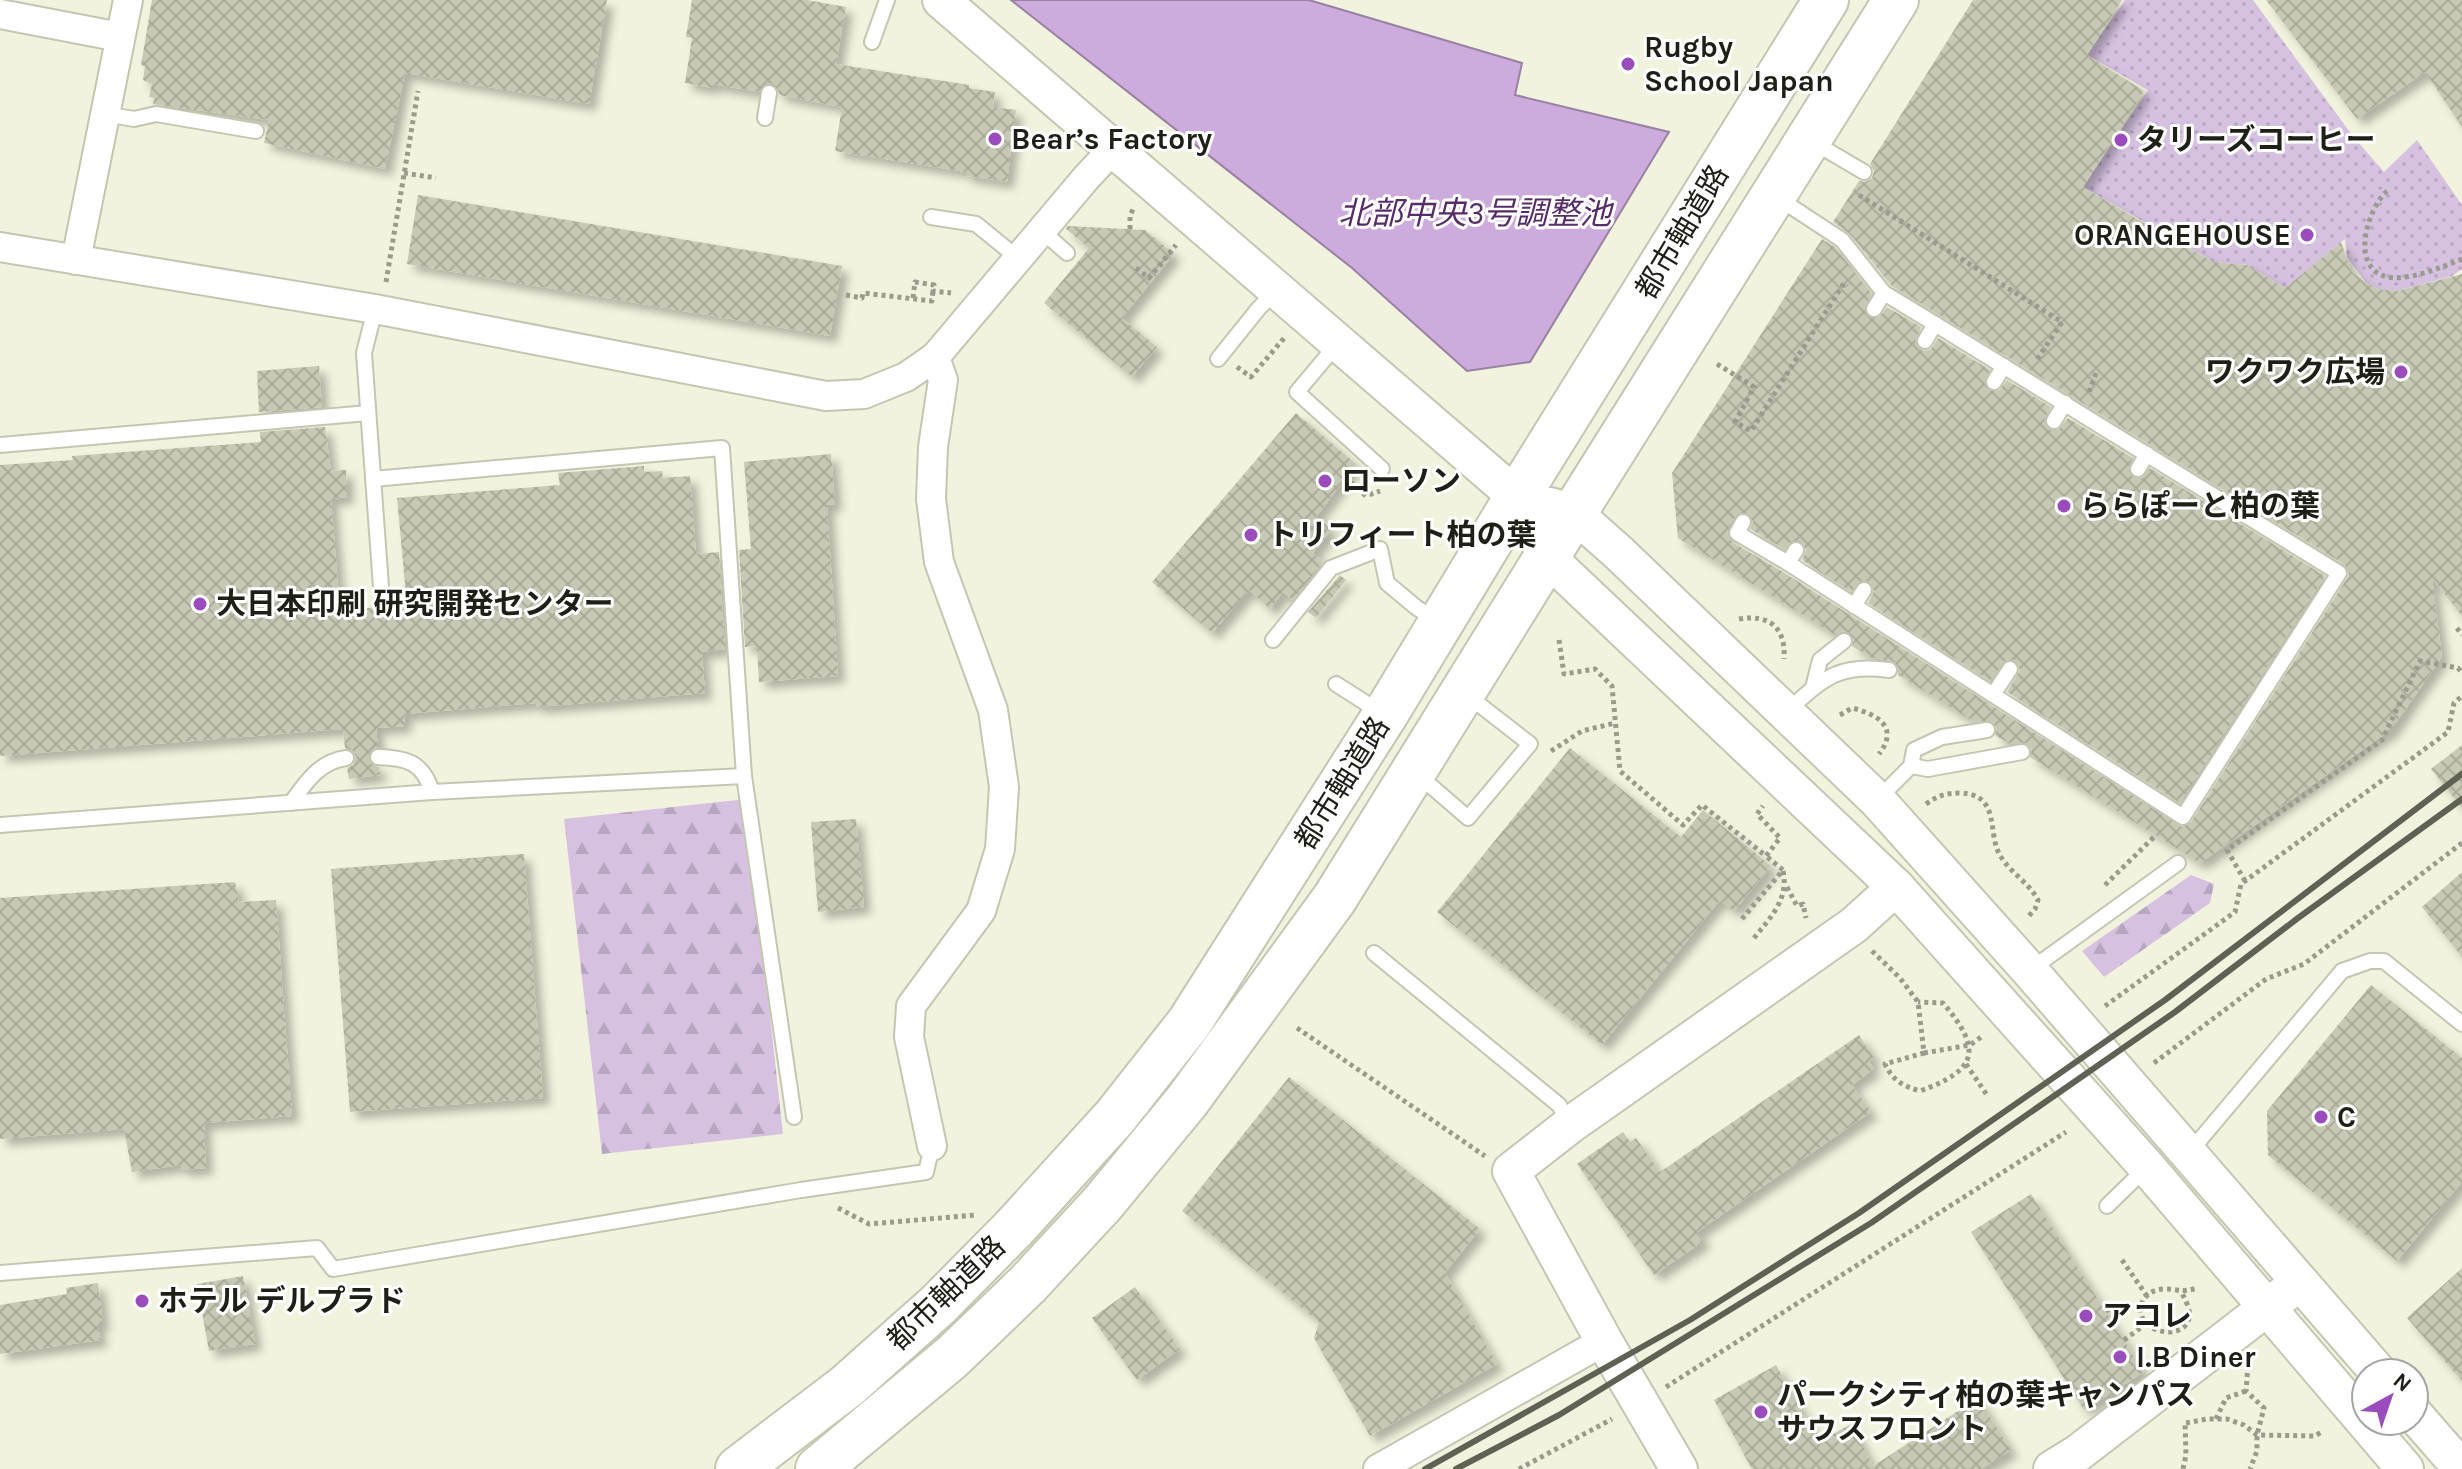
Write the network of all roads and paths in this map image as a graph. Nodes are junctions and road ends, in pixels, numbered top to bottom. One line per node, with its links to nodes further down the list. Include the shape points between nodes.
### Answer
1 (128, 0): 7 (street)
2 (887, 0): 8 (lane)
3 (941, 0): 15 (street)
4 (1826, 0): 65 (main road, 都市軸道路)
5 (1896, 0): 14 (main road, 都市軸道路)
6 (0, 14): 7 (street)
7 (120, 37): 11 (street)
8 (872, 42)
9 (418, 91): 17 (path)
10 (769, 93): 12 (lane)
11 (105, 114): 13 (lane, via 134,119 156,114); 31 (street)
12 (765, 118)
13 (256, 131)
14 (1810, 140): 16 (lane); 21 (main road, 都市軸道路)
15 (1114, 148): 25 (street); 35 (street)
16 (1864, 172)
17 (404, 173): 18 (path); 40 (path, via 384,291)
18 (436, 178)
19 (2387, 191): 30 (path, via 2366,230 2369,265 2382,276 2400,278)
20 (1856, 194): 52 (path, via 2062,322)
21 (1774, 195): 37 (lane, via 1842,240); 66 (main road, 都市軸道路)
22 (1130, 216): 24 (path)
23 (931, 217): 29 (lane, via 976,224)
24 (1130, 229)
25 (1042, 231): 28 (lane); 29 (street)
26 (1181, 238): 32 (path, via 1149,278)
27 (0, 247): 31 (street)
28 (1067, 253)
29 (1019, 259): 46 (street)
30 (2462, 259)
31 (76, 260): 40 (street)
32 (1136, 268)
33 (961, 284): 36 (path, via 950,293)
34 (1853, 289): 48 (path, via 1844,283 1751,431 1735,422 1754,387)
35 (1277, 290): 45 (street); 47 (lane)
36 (933, 291): 39 (path, via 932,301); 39 (path, via 934,285 915,282)
37 (1884, 293): 41 (lane); 42 (lane)
38 (846, 295): 39 (path)
39 (913, 298)
40 (375, 309): 46 (street, via 826,396 864,394 906,377); 56 (lane, via 364,353)
41 (1874, 309)
42 (1935, 324): 44 (lane); 50 (lane)
43 (1288, 334): 49 (path, via 1251,377)
44 (1925, 341)
45 (1338, 343): 60 (lane, via 1297,392); 65 (street)
46 (935, 357): 142 (street, via 943,380 931,499 939,562 993,710 1004,787 1000,849 981,911 911,1006 909,1037)
47 (1218, 359)
48 (1717, 364)
49 (1234, 365)
50 (2004, 366): 52 (lane); 53 (lane)
51 (2096, 373): 54 (path)
52 (2025, 378): 55 (lane)
53 (1994, 382)
54 (2087, 397)
55 (2065, 403): 57 (lane); 59 (lane)
56 (368, 413): 58 (lane); 63 (lane)
57 (2054, 421)
58 (0, 445)
59 (2147, 454): 61 (lane); 92 (lane, via 2339,573 2183,817)
60 (1382, 469)
61 (2138, 469)
62 (1345, 477): 64 (path, via 1366,496)
63 (373, 479): 71 (lane); 106 (lane, via 722,448)
64 (1384, 489)
65 (1517, 497): 66 (street); 69 (street); 75 (main road, 都市軸道路)
66 (1574, 513): 69 (main road, 都市軸道路); 94 (street)
67 (1743, 522): 70 (lane, via 1737,533)
68 (1796, 550): 70 (lane)
69 (1547, 557): 91 (main road, 都市軸道路); 120 (street)
70 (1788, 563): 73 (lane)
71 (381, 587)
72 (1864, 590): 73 (lane)
73 (1854, 606): 82 (lane)
74 (1739, 619): 83 (path, via 1756,616 1774,626 1783,639)
75 (1442, 624): 79 (lane, via 1387,583 1380,549 1331,568); 95 (main road, 都市軸道路)
76 (2457, 628): 78 (path)
77 (1923, 632): 82 (lane)
78 (2462, 635)
79 (1273, 640)
80 (1559, 640): 88 (path, via 1564,674 1595,669)
81 (1844, 641): 90 (lane, via 1820,660)
82 (1915, 645): 92 (lane)
83 (1784, 659)
84 (2010, 669): 92 (lane)
85 (1889, 670): 90 (lane, via 1840,671)
86 (2462, 673): 118 (path, via 2420,661 2382,740 2227,850)
87 (1614, 674): 88 (path)
88 (1608, 681): 97 (path)
89 (1336, 684): 95 (lane)
90 (1813, 688): 94 (lane)
91 (1464, 692): 99 (lane); 105 (main road, 都市軸道路)
92 (1993, 695)
93 (2462, 696): 118 (path, via 2454,703 2448,732)
94 (1786, 712): 108 (street)
95 (1385, 715): 171 (main road, 都市軸道路, via 1189,1023 1115,1117 938,1305 847,1386)
96 (1840, 715): 101 (path, via 1852,708 1882,719 1887,744)
97 (1615, 723): 99 (path, via 1582,731 1546,757); 115 (path, via 1620,771 1683,825 1702,805)
98 (1987, 730): 104 (lane, via 1942,737 1914,750)
99 (1530, 744): 105 (lane, via 1468,818)
100 (2022, 752): 104 (lane, via 1928,769)
101 (1879, 754)
102 (378, 757): 107 (lane, via 405,758 428,778)
103 (346, 758): 109 (lane, via 320,767)
104 (1911, 766): 108 (lane)
105 (1412, 774): 172 (main road, 都市軸道路, via 1335,898 1187,1101 1103,1203 952,1357)
106 (744, 776): 107 (lane); 139 (lane)
107 (432, 792): 109 (lane)
108 (1877, 800): 128 (street)
109 (291, 803): 112 (lane)
110 (1765, 804): 115 (path, via 1757,814 1780,838)
111 (1926, 804): 122 (path, via 1953,793 1974,794 1986,804 1999,855 2038,900)
112 (0, 825)
113 (2156, 835): 121 (path)
114 (2462, 843): 137 (path, via 2304,964 2266,979)
115 (1766, 856): 117 (path)
116 (2178, 863): 128 (lane)
117 (1783, 870): 119 (path); 123 (path)
118 (2245, 881): 130 (path, via 2235,912)
119 (1787, 886): 124 (path, via 1797,906 1803,904); 125 (path)
120 (1896, 887): 140 (street, via 1854,925); 145 (street)
121 (2096, 893)
122 (2027, 918)
123 (1742, 919)
124 (1806, 920)
125 (1754, 938)
126 (1863, 942): 129 (path)
127 (1374, 953): 140 (lane, via 1559,1105)
128 (2030, 971): 143 (street)
129 (1918, 1002): 134 (path, via 1943,1003 1962,1025); 135 (path)
130 (2105, 1006)
131 (2462, 1024): 143 (lane, via 2384,961 2342,971)
132 (1297, 1028): 144 (path)
133 (1984, 1035): 134 (path)
134 (1970, 1045): 135 (path); 136 (path)
135 (1924, 1053): 136 (path, via 1885,1064 1891,1077 1920,1091 1957,1075)
136 (1966, 1064): 138 (path)
137 (2154, 1064)
138 (1987, 1095)
139 (794, 1117)
140 (1570, 1125): 160 (street, via 1511,1171)
141 (2066, 1132): 164 (path)
142 (932, 1146): 146 (lane, via 926,1172)
143 (2188, 1154): 151 (street)
144 (1489, 1159)
145 (2147, 1167): 147 (lane); 155 (street)
146 (801, 1190): 148 (path, via 869,1224); 150 (lane, via 333,1269 317,1248)
147 (2107, 1206)
148 (976, 1215)
149 (2122, 1260): 154 (path)
150 (0, 1273)
151 (2300, 1281): 155 (street); 162 (street)
152 (2197, 1288): 153 (path)
153 (2181, 1292): 154 (path, via 2165,1289); 158 (path, via 2189,1310 2184,1326 2161,1332)
154 (2147, 1296): 156 (path)
155 (2268, 1308): 176 (street); 179 (street)
156 (2139, 1309): 157 (path, via 2116,1305); 158 (path)
157 (2106, 1311)
158 (2146, 1324): 159 (path)
159 (2124, 1340)
160 (1604, 1341): 164 (street); 173 (street)
161 (2248, 1357): 163 (path)
162 (2365, 1357)
163 (2246, 1391): 166 (path, via 2226,1398); 170 (path, via 2264,1408)
164 (1639, 1404): 174 (path); 175 (street)
165 (2182, 1416): 167 (path)
166 (2216, 1419): 167 (path); 170 (path, via 2244,1425)
167 (2186, 1423): 177 (path)
168 (2323, 1431): 170 (path, via 2315,1436)
169 (2430, 1432): 180 (street)
170 (2257, 1435): 178 (path)
171 (738, 1469)
172 (818, 1469)
173 (1378, 1469)
174 (1519, 1469)
175 (1679, 1469)
176 (2052, 1469)
177 (2183, 1469)
178 (2250, 1469)
179 (2405, 1469)
180 (2462, 1469)

